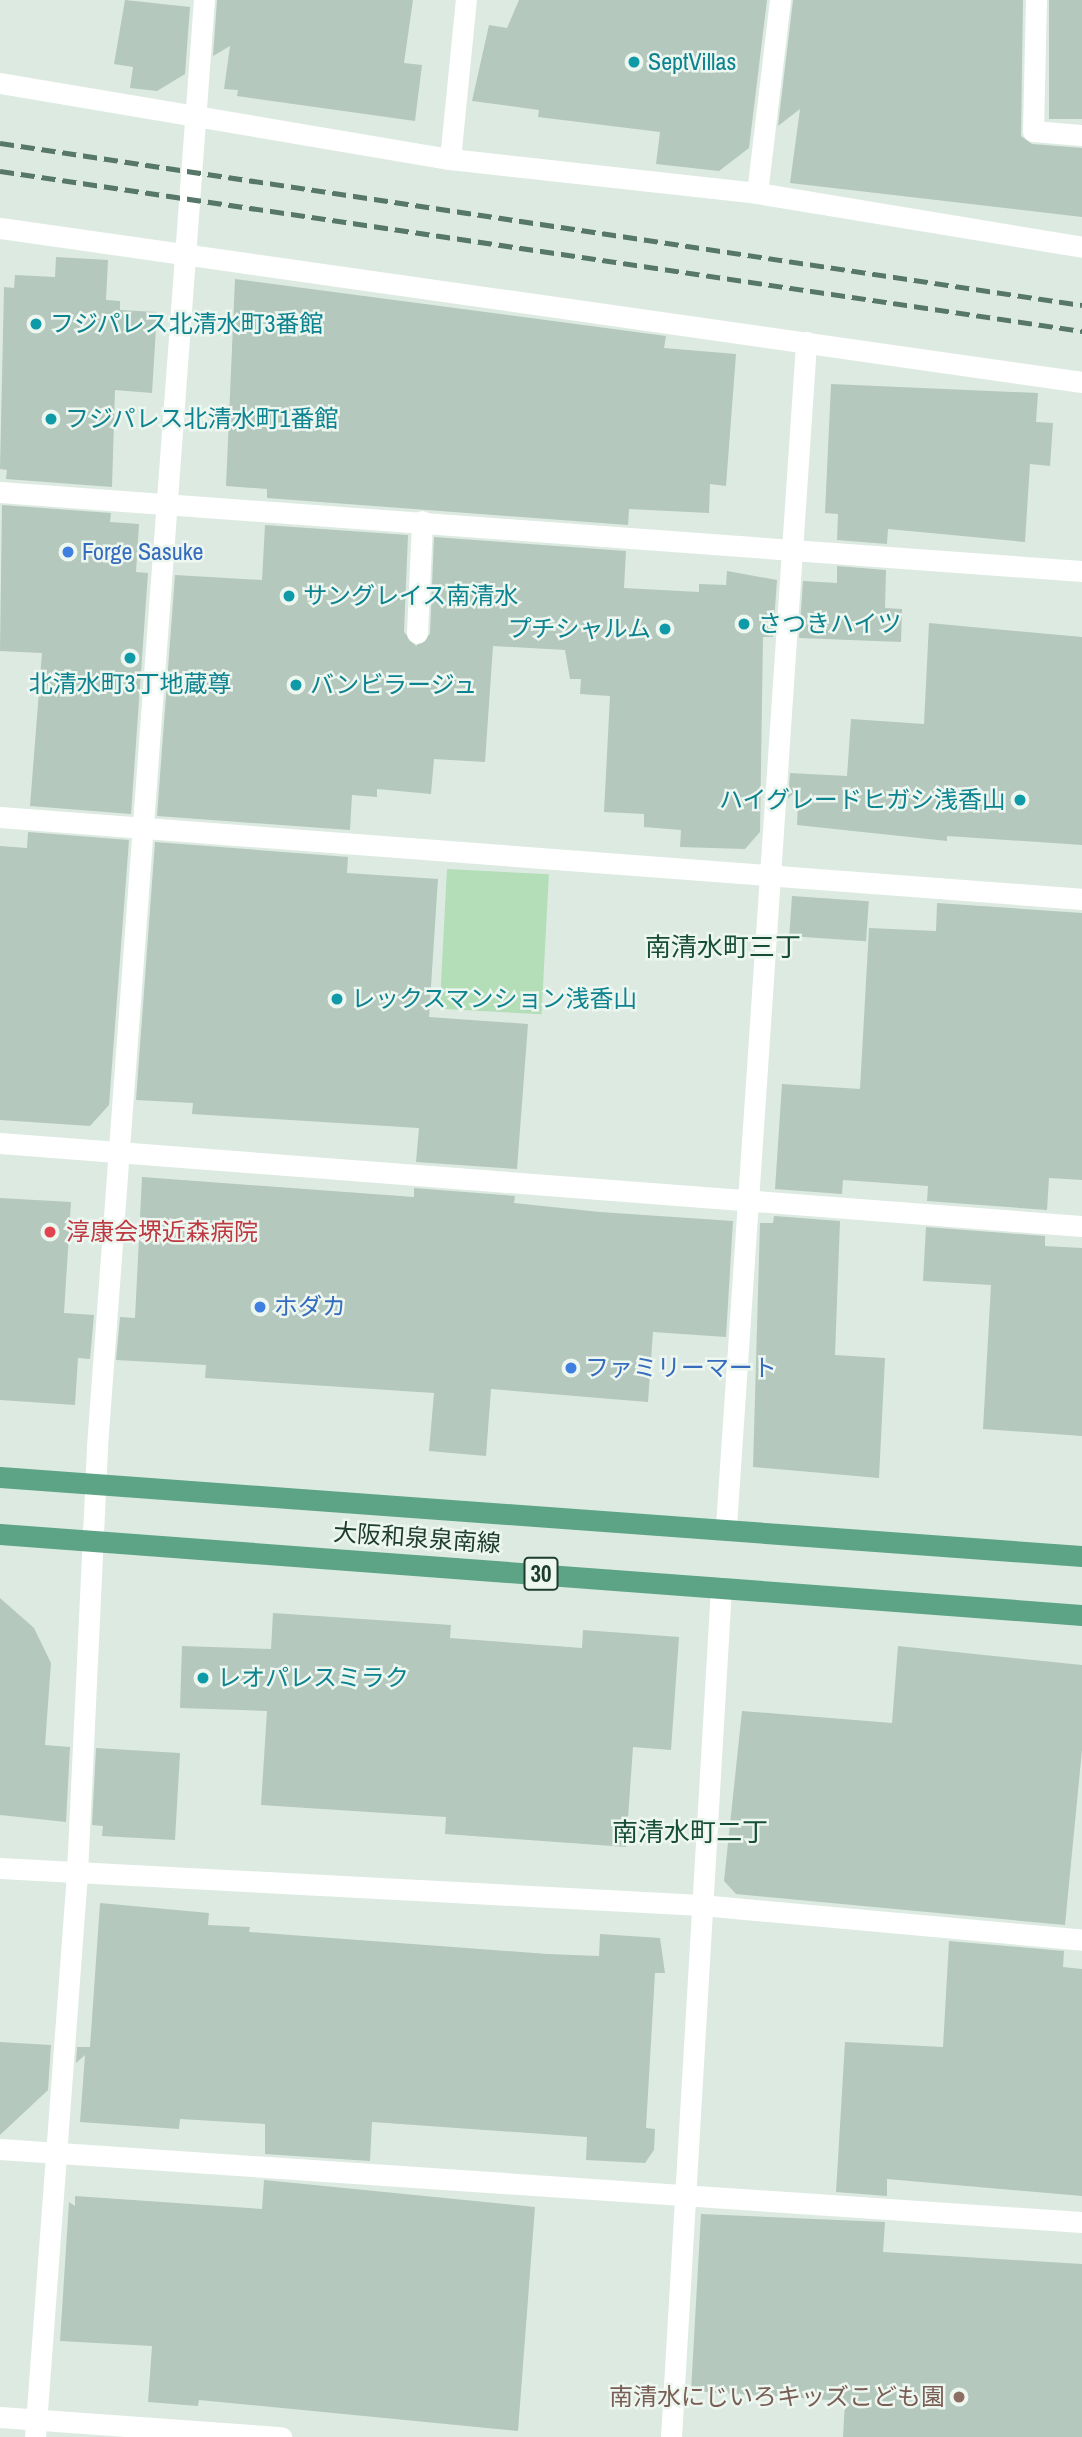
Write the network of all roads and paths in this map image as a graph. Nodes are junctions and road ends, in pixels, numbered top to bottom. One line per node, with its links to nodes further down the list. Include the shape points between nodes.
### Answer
1 (204, 0): 6 (street)
2 (466, 0): 8 (street)
3 (780, 0): 9 (street)
4 (1036, 0): 7 (street, via 1033,131)
5 (0, 83): 6 (street)
6 (192, 118): 8 (street); 12 (street)
7 (1082, 135)
8 (450, 159): 9 (street)
9 (757, 193): 11 (street)
10 (0, 228): 12 (street)
11 (1082, 247)
12 (185, 253): 13 (street); 16 (street)
13 (806, 342): 14 (street); 18 (street)
14 (1082, 382)
15 (0, 492): 16 (street)
16 (168, 503): 17 (street); 22 (street)
17 (422, 521): 18 (street); 20 (street)
18 (792, 546): 19 (street); 23 (street)
19 (1082, 570)
20 (417, 633)
21 (0, 817): 22 (street)
22 (144, 827): 23 (street); 26 (street)
23 (768, 876): 24 (street); 27 (street)
24 (1082, 899)
25 (0, 1143): 26 (street)
26 (120, 1149): 27 (street); 30 (street)
27 (748, 1203): 28 (street); 31 (street)
28 (1082, 1226)
29 (0, 1477): 30 (main road, 大阪和泉泉南線)
30 (95, 1483): 31 (main road, 大阪和泉泉南線); 33 (street)
31 (726, 1526): 34 (main road, 大阪和泉泉南線)
32 (0, 1534): 33 (main road, 大阪和泉泉南線 / 30)
33 (92, 1540): 35 (main road, 大阪和泉泉南線 / 30); 38 (street)
34 (1082, 1556)
35 (721, 1587): 36 (main road, 大阪和泉泉南線 / 30); 39 (street)
36 (1082, 1615)
37 (0, 1868): 38 (street)
38 (77, 1873): 39 (street); 42 (street)
39 (701, 1905): 40 (street); 43 (street)
40 (1082, 1940)
41 (0, 2149): 42 (street)
42 (52, 2149): 43 (street); 46 (street)
43 (682, 2194): 44 (street); 48 (street)
44 (1082, 2222)
45 (0, 2417): 46 (street)
46 (35, 2428): 47 (street)
47 (281, 2437)
48 (671, 2437)

